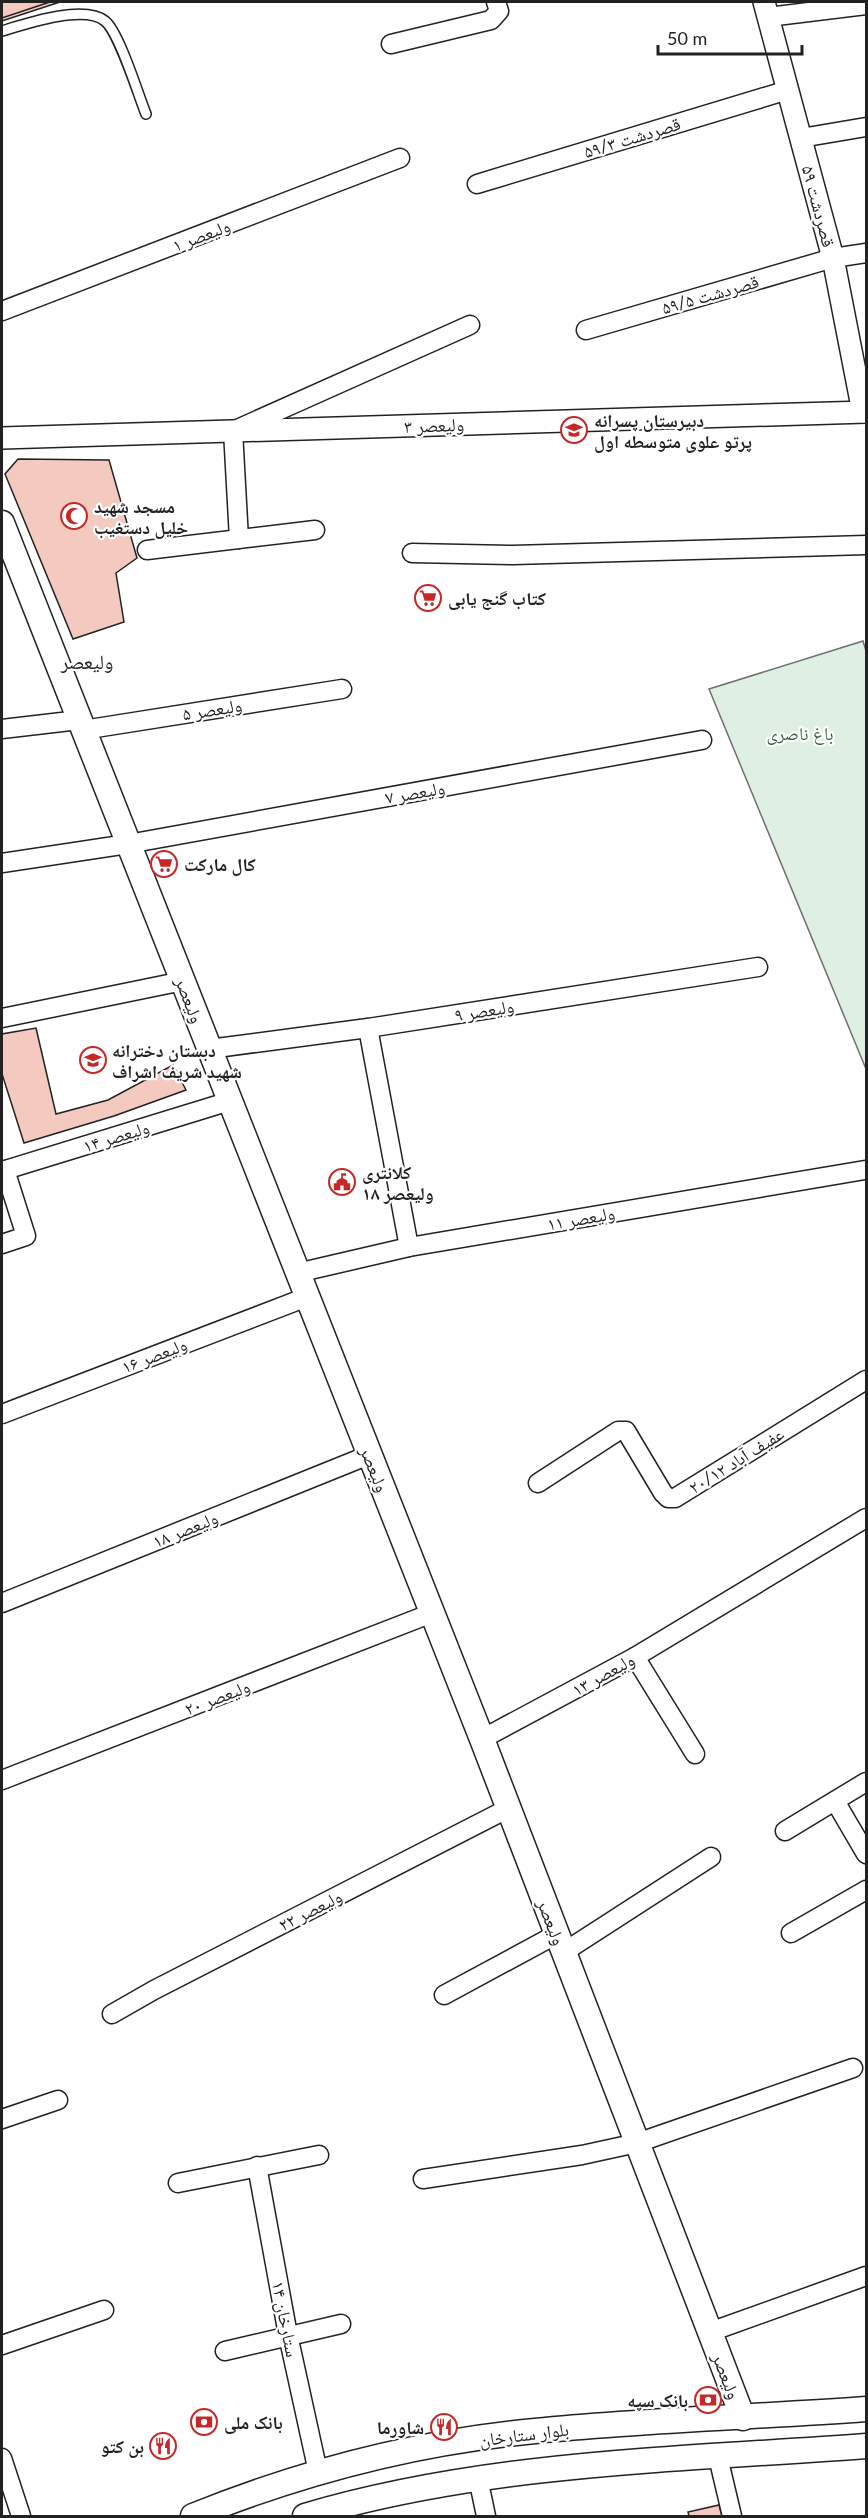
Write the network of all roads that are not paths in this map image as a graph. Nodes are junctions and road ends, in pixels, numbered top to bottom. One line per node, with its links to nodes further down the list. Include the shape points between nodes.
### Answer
1 (496, 2): 5 (street, via 499,11 491,20)
2 (867, 5): 3 (street)
3 (766, 9): 6 (street, ۵۹ قصردشت)
4 (2, 30): 7 (lane, via 57,16 92,16 106,21)
5 (391, 44)
6 (788, 90): 9 (street, ۵۹ قصردشت); 11 (street, ۵۹/۳ قصردشت)
7 (146, 114)
8 (867, 127): 9 (street)
9 (801, 138): 13 (street, ۵۹ قصردشت)
10 (400, 158): 14 (street, ۱ ولیعصر)
11 (477, 184)
12 (867, 253): 13 (street, ۵۹/۵ قصردشت)
13 (832, 258): 16 (street, ۵۹/۵ قصردشت); 17 (street, ۵۹ قصردشت)
14 (2, 311)
15 (470, 325): 18 (street)
16 (586, 330)
17 (865, 412): 18 (street, ۳ ولیعصر)
18 (233, 431): 19 (street, ۳ ولیعصر); 22 (street)
19 (2, 438)
20 (315, 530): 22 (street)
21 (4, 538): 27 (main road, ولیعصر)
22 (239, 539): 24 (street)
23 (867, 545): 25 (street, via 513,555)
24 (147, 550)
25 (412, 553)
26 (342, 689): 27 (street, ۵ ولیعصر)
27 (81, 725): 28 (street, ۵ ولیعصر); 30 (main road, ولیعصر)
28 (2, 729)
29 (702, 740): 30 (street, ۷ ولیعصر)
30 (128, 844): 31 (street, ۷ ولیعصر); 33 (main road, ولیعصر)
31 (2, 863)
32 (758, 967): 35 (street, ۹ ولیعصر)
33 (183, 981): 34 (street); 36 (main road, ولیعصر)
34 (2, 1018)
35 (368, 1028): 36 (street, ۹ ولیعصر); 41 (street)
36 (209, 1049): 37 (main road, ولیعصر)
37 (230, 1101): 38 (street, ۱۴ ولیعصر); 42 (main road, ولیعصر)
38 (3, 1170): 40 (street, via 26,1236)
39 (865, 1170): 41 (street, ۱۱ ولیعصر)
40 (2, 1244)
41 (409, 1247): 42 (street, ۱۱ ولیعصر)
42 (297, 1273): 43 (main road, ولیعصر)
43 (307, 1297): 45 (street, ۱۶ ولیعصر); 46 (main road, ولیعصر)
44 (867, 1380): 47 (street, عفیف آباد ۲۰/۱۲, via 675,1498 663,1493 626,1431 618,1431)
45 (2, 1414)
46 (369, 1455): 49 (street, ۱۸ ولیعصر); 50 (main road, ولیعصر)
47 (538, 1483)
48 (867, 1518): 51 (street, ۱۳ ولیعصر)
49 (2, 1603)
50 (432, 1613): 52 (main road, ولیعصر); 54 (street, ۲۰ ولیعصر)
51 (635, 1656): 52 (street, ۱۳ ولیعصر); 53 (street)
52 (482, 1739): 57 (main road, ولیعصر)
53 (696, 1754)
54 (2, 1780)
55 (867, 1782): 56 (street)
56 (835, 1801): 58 (street); 59 (street)
57 (509, 1808): 63 (main road, ولیعصر); 65 (street, ۲۲ ولیعصر)
58 (785, 1831)
59 (867, 1854)
60 (711, 1857): 63 (street)
61 (867, 1890): 62 (street)
62 (791, 1933)
63 (560, 1943): 64 (street); 69 (main road, ولیعصر)
64 (444, 1995)
65 (112, 2014)
66 (853, 2068): 69 (street)
67 (58, 2100): 68 (street)
68 (2, 2119)
69 (637, 2143): 72 (street, via 582,2156); 77 (main road, ولیعصر)
70 (319, 2155): 71 (street)
71 (256, 2166): 73 (street); 78 (street, ۱۴ ستارخان)
72 (423, 2179)
73 (178, 2183)
74 (867, 2276): 77 (street)
75 (104, 2310): 79 (street)
76 (341, 2324): 78 (street)
77 (710, 2332): 82 (main road, ولیعصر)
78 (288, 2335): 80 (street); 86 (street, ۱۴ ستارخان)
79 (2, 2345)
80 (225, 2350)
81 (867, 2409): 82 (main road, بلوار ستارخان)
82 (743, 2418): 86 (main road, بلوار ستارخان, via 534,2431 387,2455)
83 (867, 2446): 84 (main road, بلوار ستارخان)
84 (718, 2457): 87 (main road, بلوار ستارخان); 92 (street)
85 (2, 2458): 88 (street)
86 (318, 2472): 89 (main road, بلوار ستارخان, via 248,2494)
87 (477, 2478): 90 (main road, بلوار ستارخان, via 366,2498); 91 (street)
88 (21, 2517)
89 (193, 2517)
90 (305, 2517)
91 (486, 2517)
92 (732, 2517)

